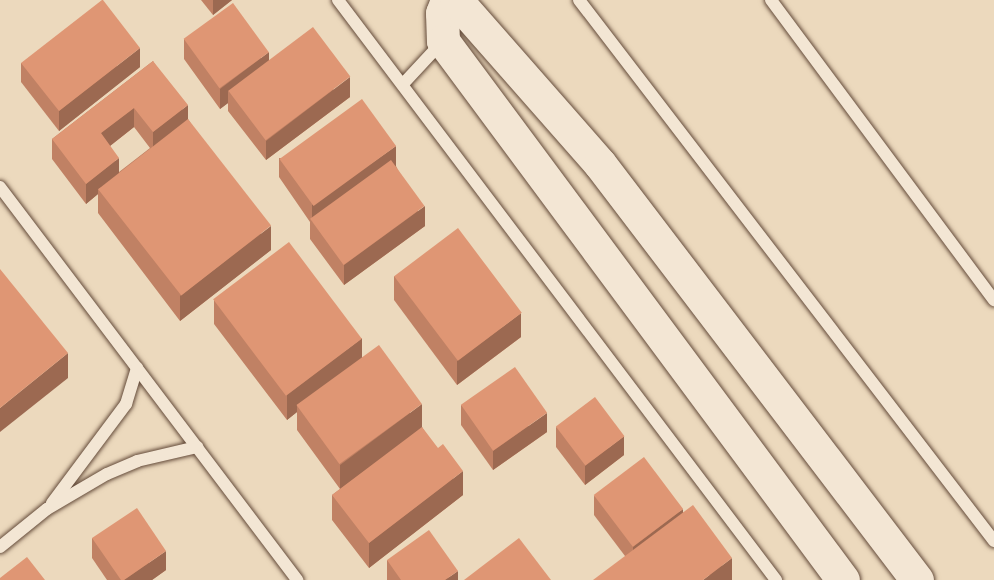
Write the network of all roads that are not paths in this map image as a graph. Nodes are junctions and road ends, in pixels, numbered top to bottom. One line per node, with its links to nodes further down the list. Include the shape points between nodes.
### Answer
1 (338, 0): 7 (lane)
2 (447, 0): 6 (street, via 442,13)
3 (456, 0): 18 (street, via 600,164)
4 (579, 0): 13 (lane)
5 (771, 0): 9 (lane)
6 (443, 41): 7 (lane); 17 (street)
7 (403, 84): 16 (lane)
8 (0, 187): 10 (lane)
9 (994, 300)
10 (137, 368): 11 (lane); 12 (lane, via 126,404)
11 (197, 447): 12 (lane, via 137,461); 15 (lane)
12 (47, 509): 14 (lane)
13 (994, 541)
14 (0, 547)
15 (298, 580)
16 (776, 580)
17 (843, 580)
18 (917, 580)

